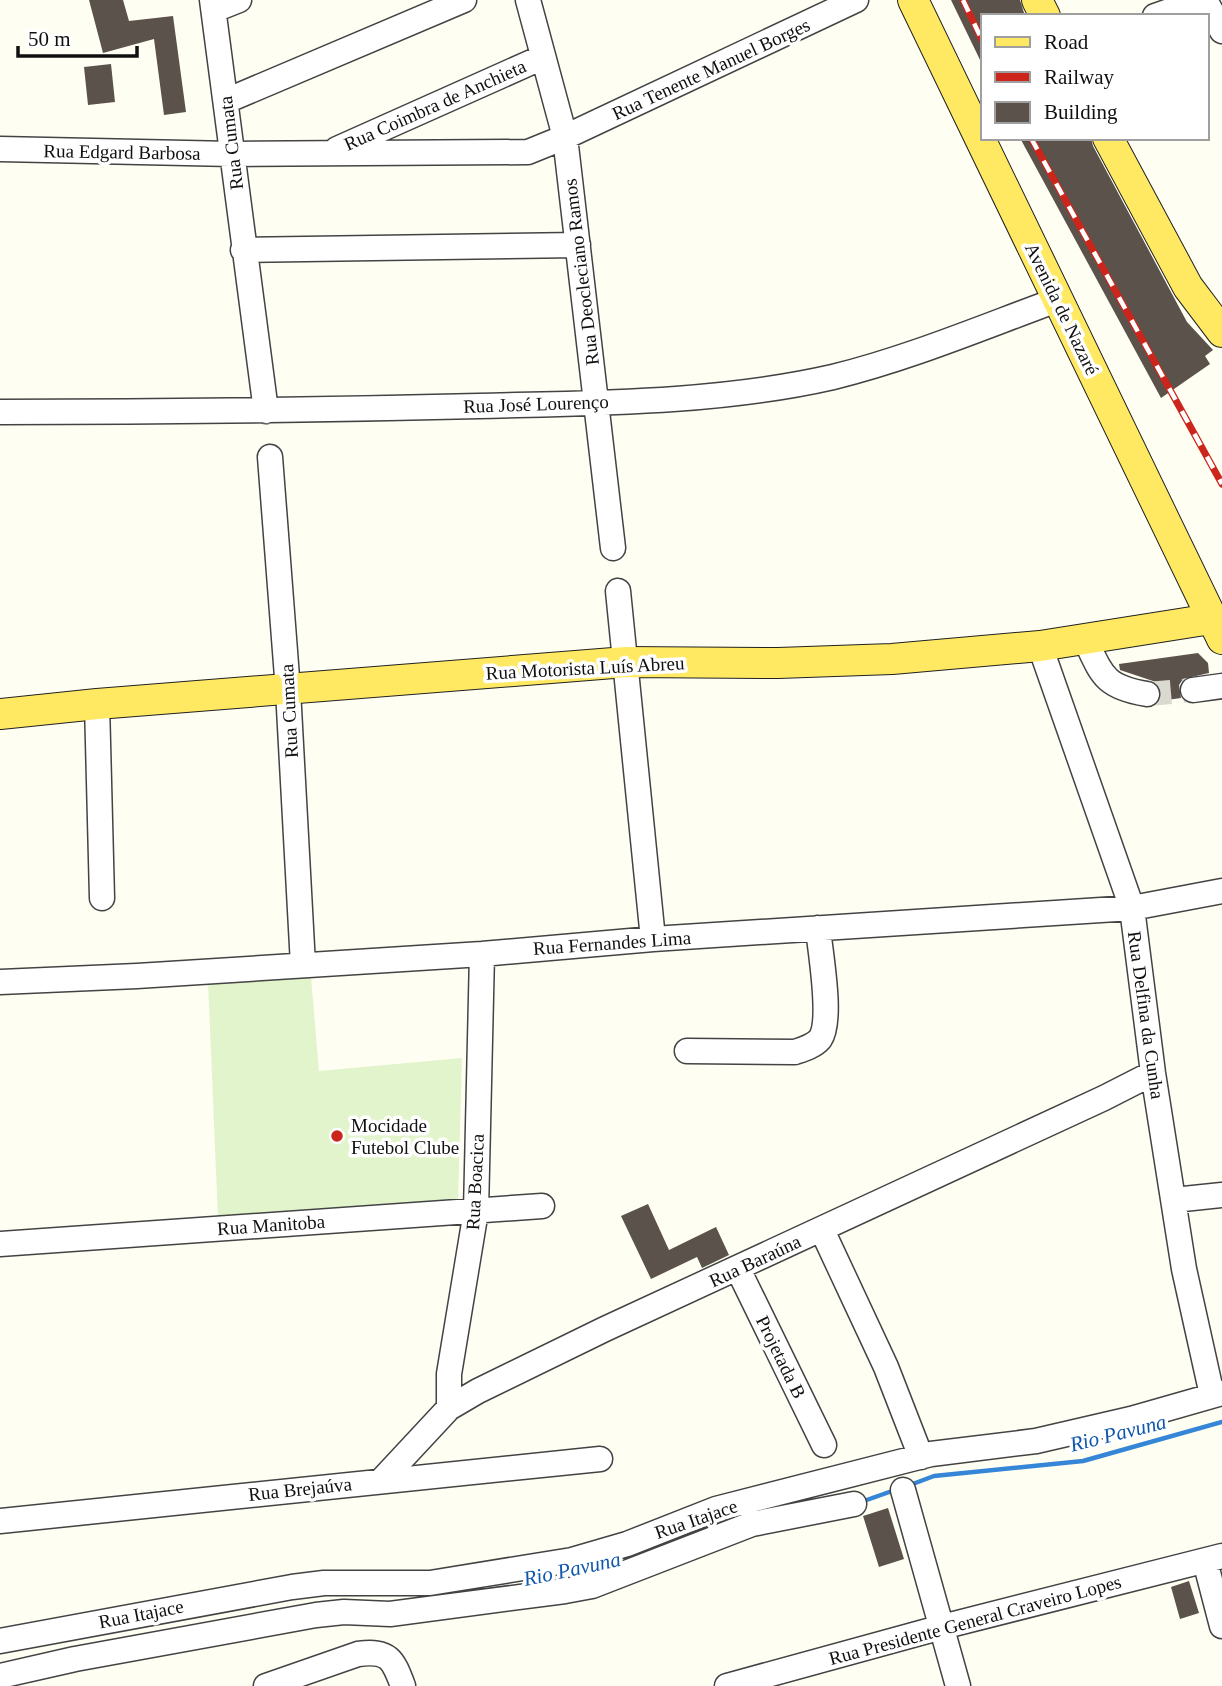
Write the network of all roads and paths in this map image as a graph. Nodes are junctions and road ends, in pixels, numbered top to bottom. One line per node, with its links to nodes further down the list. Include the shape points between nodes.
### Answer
1 (239, 0): 7 (street)
2 (464, 0): 11 (street)
3 (528, 0): 10 (street, Rua Deocleciano Ramos)
4 (856, 0): 12 (street, Rua Tenente Manuel Borges)
5 (913, 0): 21 (main road, Avenida de Nazaré)
6 (1203, 0): 8 (street); 9 (street)
7 (213, 5): 11 (street, Rua Cumata)
8 (1161, 14)
9 (1222, 32)
10 (543, 57): 12 (street, Rua Deocleciano Ramos); 17 (street, Rua Coimbra de Anchieta)
11 (226, 100): 16 (street, Rua Cumata)
12 (565, 137): 17 (street, Rua Tenente Manuel Borges, via 517,153); 18 (street, Rua Deocleciano Ramos)
13 (1109, 140): 22 (main road, via 1188,287)
14 (1123, 140): 20 (main road, via 1195,268 1207,285)
15 (0, 149): 16 (street, Rua Edgard Barbosa)
16 (232, 154): 17 (street, Rua Edgard Barbosa); 19 (street, Rua Cumata)
17 (327, 154)
18 (578, 245): 19 (street); 23 (street, Rua Deocleciano Ramos)
19 (243, 250): 24 (street, Rua Cumata)
20 (1222, 293)
21 (1057, 300): 23 (street, Rua José Lourenço, via 901,358 832,377 747,392); 29 (main road, Avenida de Nazaré)
22 (1222, 332)
23 (597, 403): 24 (street, Rua José Lourenço); 27 (street, Rua Deocleciano Ramos)
24 (266, 411): 25 (street, Rua José Lourenço)
25 (0, 412)
26 (270, 457): 34 (street, Rua Cumata)
27 (614, 548)
28 (618, 591): 32 (street)
29 (1216, 629): 30 (main road, Rua Motorista Luís Abreu)
30 (1084, 639): 31 (main road, Rua Motorista Luís Abreu); 36 (street, via 1102,675 1117,687)
31 (1040, 646): 32 (main road, Rua Motorista Luís Abreu, via 880,660); 41 (street, Rua Delfina da Cunha)
32 (626, 662): 34 (main road, Rua Motorista Luís Abreu); 43 (street)
33 (1222, 686): 35 (street)
34 (288, 690): 37 (main road, Rua Motorista Luís Abreu); 45 (street, Rua Cumata)
35 (1193, 690)
36 (1147, 694)
37 (97, 704): 38 (main road, Rua Motorista Luís Abreu); 40 (street)
38 (0, 715)
39 (1222, 891): 41 (street, Rua Fernandes Lima)
40 (102, 898)
41 (1132, 908): 42 (street, Rua Fernandes Lima); 48 (street, Rua Delfina da Cunha)
42 (818, 928): 43 (street, Rua Fernandes Lima); 47 (street, via 826,1009 820,1038 812,1046 795,1052)
43 (653, 939): 44 (street, Rua Fernandes Lima)
44 (482, 954): 45 (street, Rua Fernandes Lima); 52 (street, Rua Boacica)
45 (303, 965): 46 (street, Rua Fernandes Lima)
46 (0, 982)
47 (687, 1051)
48 (1153, 1073): 50 (street, Rua Delfina da Cunha); 53 (street, Rua Baraúna)
49 (1222, 1195): 50 (street)
50 (1174, 1200): 56 (street, Rua Delfina da Cunha, via 1184,1269)
51 (542, 1206): 52 (street, Rua Manitoba)
52 (476, 1211): 54 (street, Rua Manitoba); 57 (street, Rua Boacica, via 449,1374)
53 (822, 1230): 55 (street, Rua Baraúna); 59 (street, via 886,1367)
54 (0, 1244)
55 (737, 1269): 57 (street, Rua Baraúna); 58 (street, Projetada B)
56 (1217, 1394): 59 (street, Rua Itajace, via 1036,1441)
57 (449, 1408): 61 (street, Rua Baraúna)
58 (824, 1445)
59 (921, 1457): 68 (street, Rua Itajace, via 716,1509 572,1560 430,1583 292,1587)
60 (600, 1459): 61 (street, Rua Brejaúva)
61 (381, 1481): 64 (street, Rua Brejaúva)
62 (903, 1490): 67 (street)
63 (854, 1504): 69 (street, Rua Itajace, via 752,1524 603,1582 565,1591 390,1614 316,1615)
64 (0, 1521)
65 (1214, 1559): 66 (street); 67 (street, Rua Presidente General Craveiro Lopes)
66 (1222, 1626)
67 (942, 1627): 72 (street, Rua Presidente General Craveiro Lopes); 73 (street)
68 (0, 1641)
69 (0, 1676)
70 (266, 1686): 71 (street, via 358,1654 383,1654 391,1659)
71 (403, 1686)
72 (727, 1686)
73 (958, 1686)

